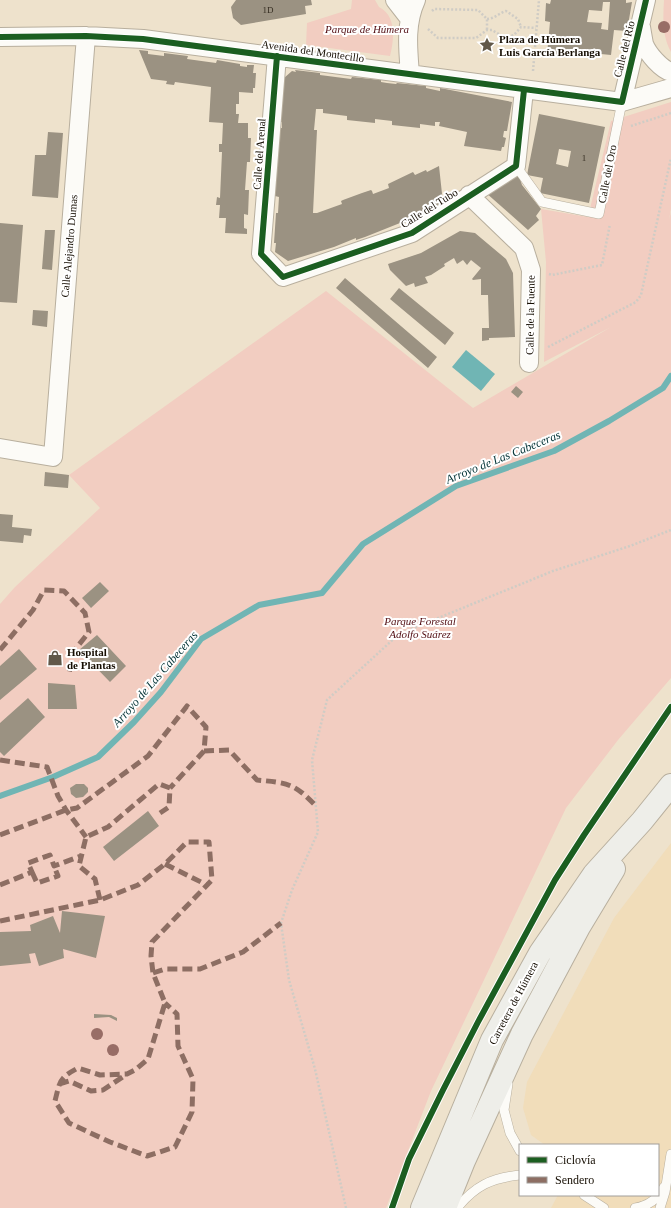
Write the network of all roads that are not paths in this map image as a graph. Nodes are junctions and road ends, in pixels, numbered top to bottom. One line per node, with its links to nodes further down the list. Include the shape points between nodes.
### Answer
1 (395, 0): 4 (street)
2 (416, 0): 4 (street)
3 (646, 0): 5 (street, Calle del Río)
4 (409, 23): 10 (street, via 407,43)
5 (641, 24): 9 (street, via 644,45 651,56 666,71); 13 (street, Calle del Río)
6 (86, 36): 7 (street, Avenida del Montecillo); 8 (street, Avenida del Montecillo, via 143,39); 18 (street, Calle Alejandro Dumas, via 53,456)
7 (0, 38)
8 (277, 56): 10 (street, Avenida del Montecillo); 16 (street, Calle del Arenal)
9 (671, 72)
10 (410, 74): 12 (street, Avenida del Montecillo)
11 (671, 88): 13 (street)
12 (524, 90): 13 (street, Avenida del Montecillo); 14 (street)
13 (622, 102): 14 (lane, Calle del Oro, via 599,214 542,202)
14 (516, 166): 15 (street, Calle del Tubo)
15 (469, 195): 16 (street, Calle del Tubo, via 412,233 283,277); 17 (street, Calle de la Fuente, via 524,248 531,270)
16 (261, 254)
17 (529, 363)
18 (0, 448)
19 (671, 785): 20 (main road, Carretera de Húmera)
20 (642, 821): 21 (main road, Carretera de Húmera); 29 (main road, Carretera de Húmera, via 594,874 540,953 492,1040)
21 (555, 972): 22 (lane, via 540,1013 508,1081 504,1110 510,1133); 30 (main road, Carretera de Húmera, via 520,1038)
22 (519, 1149)
23 (671, 1154): 25 (lane)
24 (519, 1176): 31 (lane, via 494,1180 472,1191)
25 (668, 1179): 26 (lane); 35 (lane)
26 (659, 1194)
27 (586, 1196): 32 (lane)
28 (657, 1196): 34 (lane, via 643,1207)
29 (422, 1208)
30 (445, 1208)
31 (457, 1208)
32 (604, 1208): 33 (lane)
33 (607, 1208)
34 (634, 1208)
35 (660, 1208)

